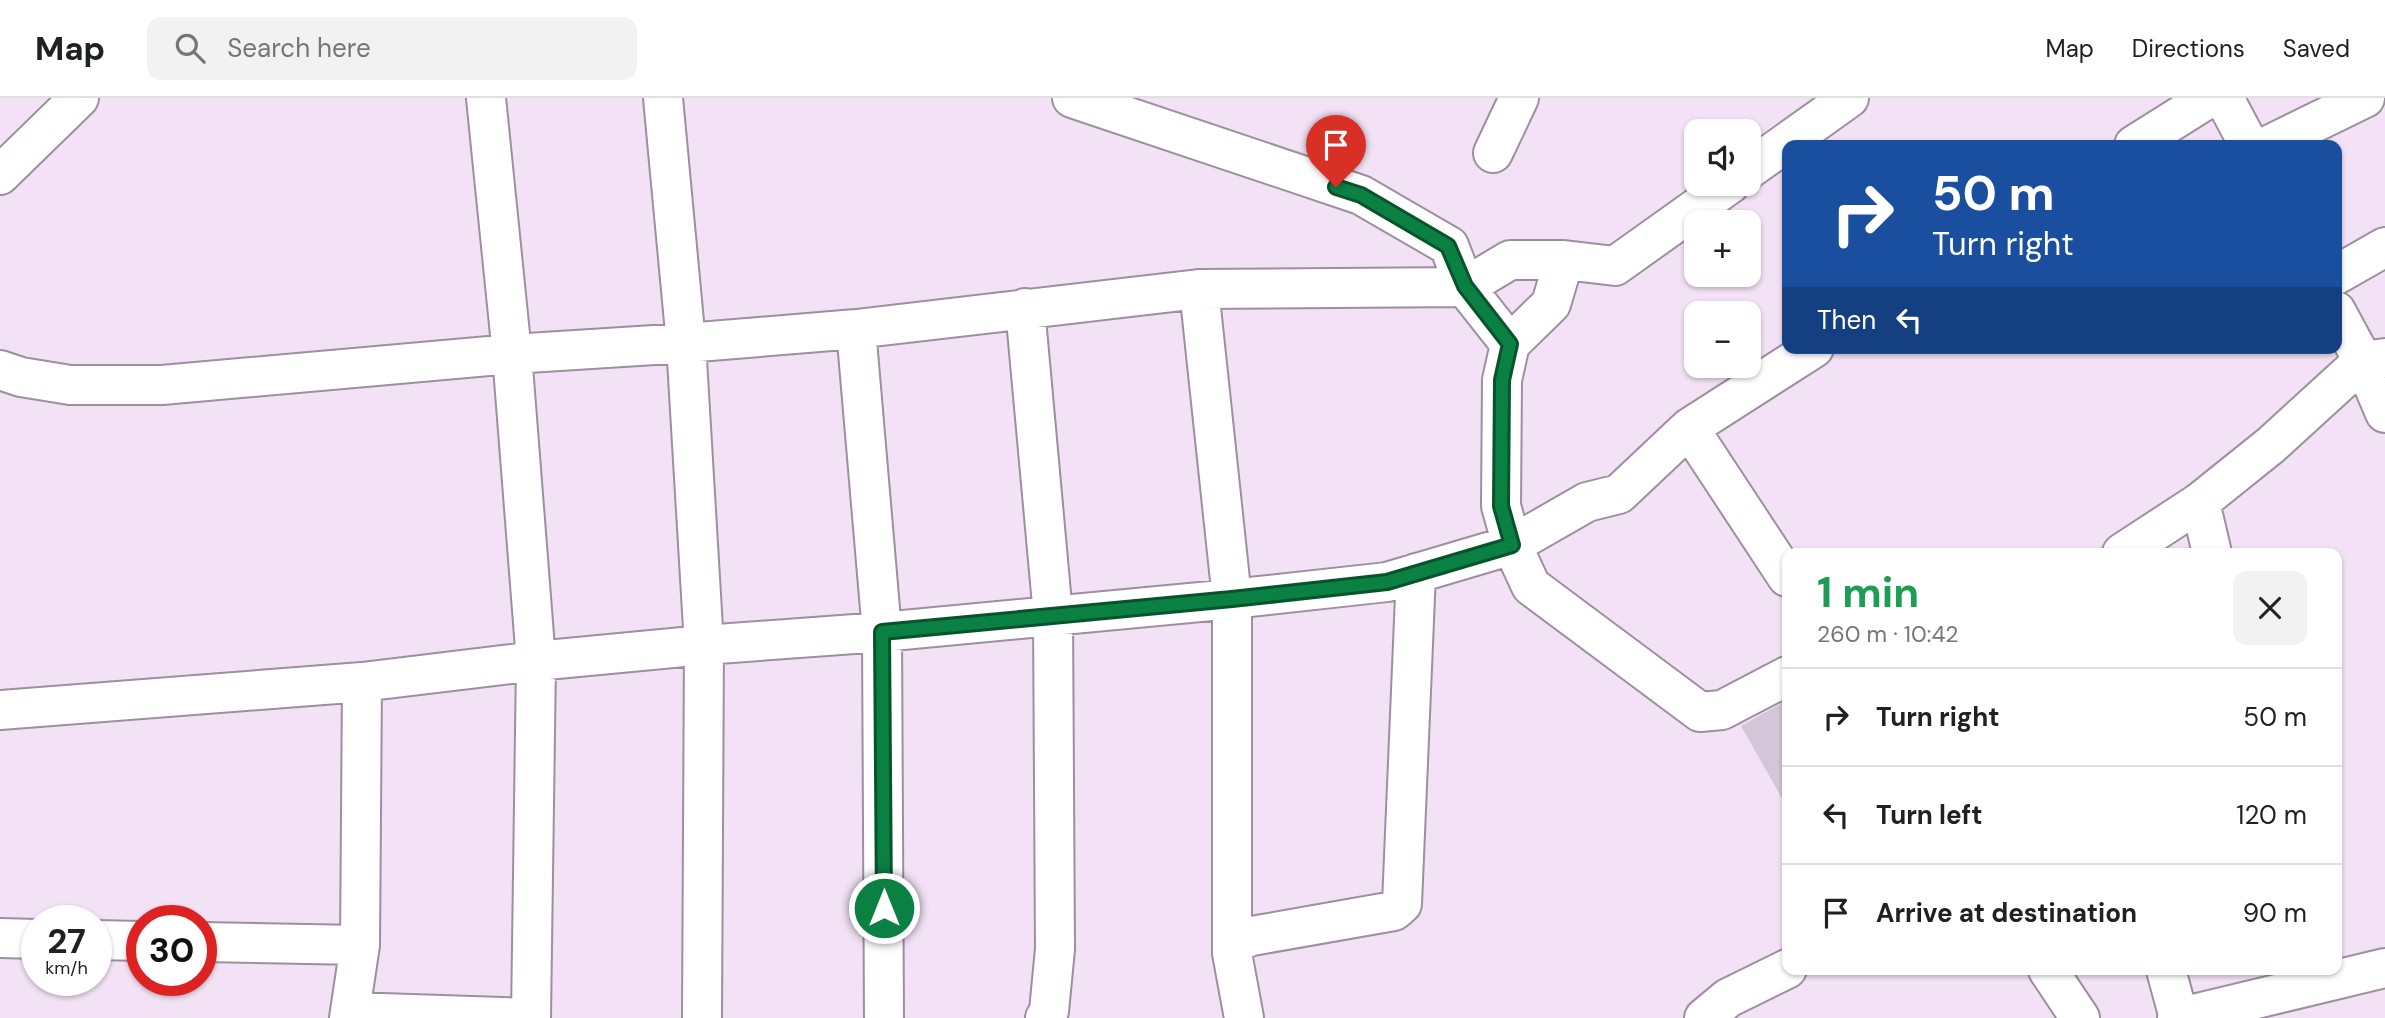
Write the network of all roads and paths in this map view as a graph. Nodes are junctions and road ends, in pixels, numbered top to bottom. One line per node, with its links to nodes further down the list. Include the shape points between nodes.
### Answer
1 (486, 98): 29 (street)
2 (663, 98): 27 (street)
3 (1519, 98): 15 (street)
4 (1849, 98): 10 (street)
5 (2209, 98): 11 (street)
6 (2224, 98): 12 (street)
7 (2365, 98): 13 (street)
8 (1086, 101): 22 (street, via 1361,195 1448,246)
9 (66, 103): 17 (street)
10 (1790, 140)
11 (2142, 140)
12 (2246, 140)
13 (2280, 140)
14 (1782, 146): 16 (street)
15 (1493, 153)
16 (1761, 161)
17 (0, 174)
18 (1713, 196): 20 (street, via 1615,266)
19 (2385, 247): 21 (street)
20 (1564, 260): 22 (street, via 1510,260); 28 (street, via 1551,304)
21 (2342, 272)
22 (1465, 286): 23 (street); 28 (street)
23 (1199, 289): 24 (street); 41 (street)
24 (1025, 308): 26 (street); 42 (street)
25 (2342, 319): 31 (street)
26 (856, 329): 27 (street); 43 (street)
27 (686, 343): 29 (street); 44 (street)
28 (1510, 344): 36 (street, via 1502,380 1501,506)
29 (512, 354): 32 (street, via 162,385 71,385); 45 (street)
30 (1805, 354): 34 (street)
31 (2374, 360): 33 (street); 35 (street)
32 (0, 370)
33 (2385, 413)
34 (1689, 428): 36 (street, via 1619,494 1587,502); 39 (street)
35 (2200, 502): 37 (street); 38 (street)
36 (1512, 545): 40 (street); 46 (street, via 1531,586 1700,712 1722,710)
37 (2130, 548)
38 (2211, 548)
39 (1782, 569)
40 (1416, 573): 41 (street, via 1387,582); 53 (street, via 1402,904 1394,911 1252,936 1238,941)
41 (1232, 599): 42 (street); 53 (street)
42 (1053, 615): 43 (street); 64 (street, via 1055,949)
43 (882, 632): 44 (street); 63 (street)
44 (704, 645): 45 (street); 62 (street)
45 (536, 661): 47 (street); 61 (street)
46 (1782, 679)
47 (362, 682): 48 (street); 52 (street)
48 (0, 710)
49 (0, 938): 50 (street)
50 (21, 939)
51 (217, 942): 52 (street)
52 (360, 946): 60 (street)
53 (1231, 953): 65 (street)
54 (2385, 968): 56 (street)
55 (1782, 971): 66 (street, via 1728,998)
56 (2342, 973)
57 (2051, 975): 67 (street)
58 (2167, 975): 68 (street)
59 (2313, 977): 68 (street)
60 (350, 1015): 61 (street)
61 (530, 1018)
62 (702, 1018)
63 (884, 1018)
64 (1045, 1018)
65 (1244, 1018)
66 (1704, 1018)
67 (2080, 1018)
68 (2178, 1018)

